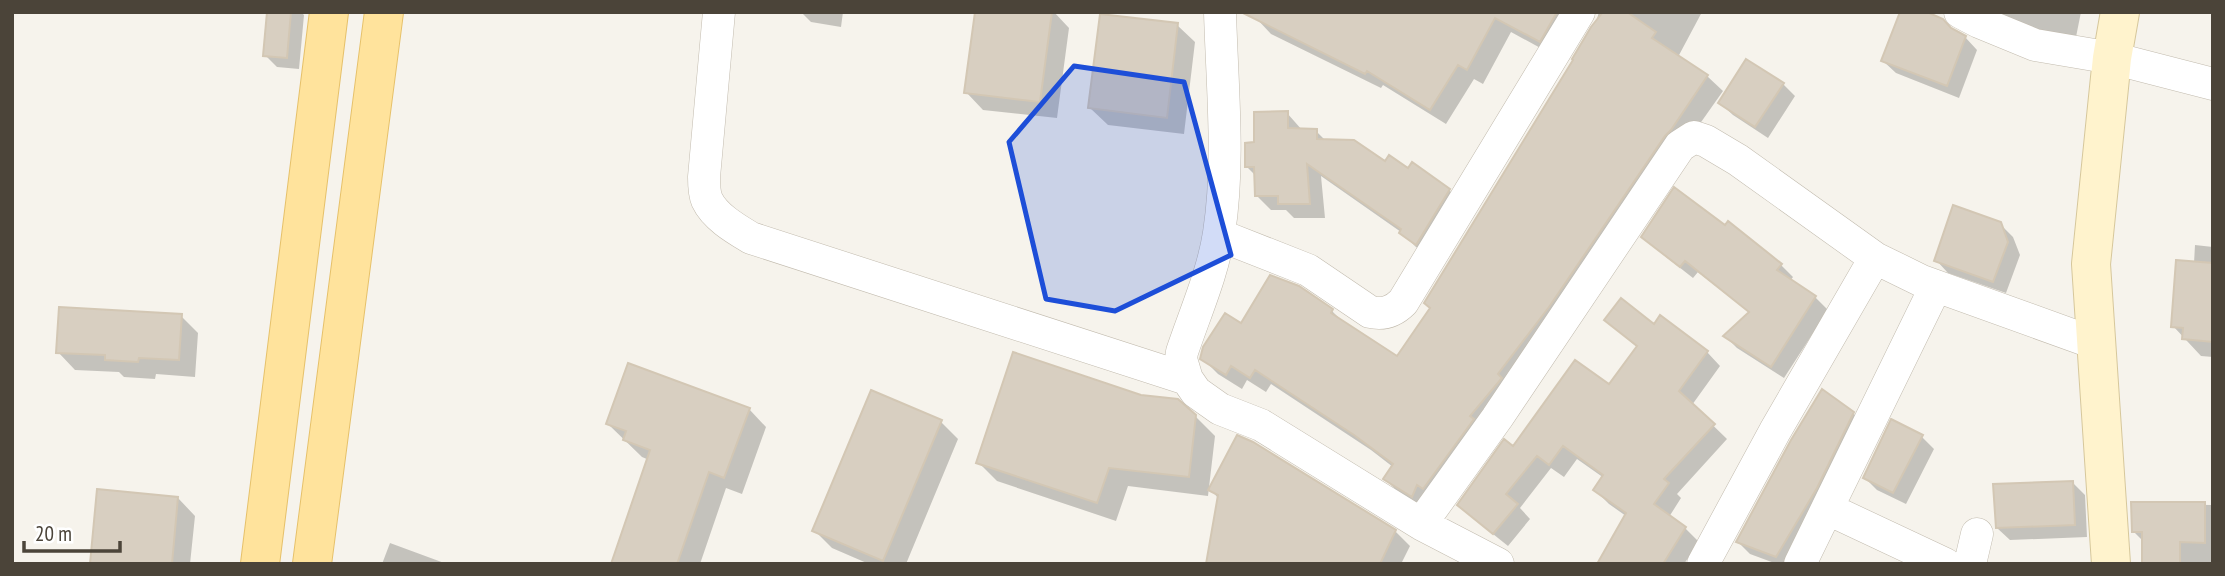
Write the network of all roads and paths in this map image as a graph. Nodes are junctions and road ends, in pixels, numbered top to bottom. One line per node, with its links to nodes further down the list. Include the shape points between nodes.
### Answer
1 (329, 12): 17 (main road)
2 (384, 12): 18 (main road)
3 (719, 12): 14 (street, via 704,177 707,200 735,228 751,238)
4 (1220, 12): 10 (street, via 1223,167)
5 (1579, 12): 10 (street, via 1397,308 1370,312 1308,270)
6 (1960, 12): 8 (street, via 2035,45)
7 (2120, 12): 8 (main road)
8 (2112, 58): 9 (street); 13 (main road, via 2091,264)
9 (2213, 84)
10 (1219, 235): 14 (street, via 1182,352)
11 (1874, 258): 12 (street); 16 (street, via 1738,160 1694,137 1680,146); 20 (street)
12 (1936, 286): 13 (street); 15 (street)
13 (2097, 344): 23 (main road)
14 (1187, 379): 16 (street, via 1196,392 1220,409 1261,425)
15 (1828, 509): 21 (street); 22 (street)
16 (1421, 524): 19 (street)
17 (260, 564)
18 (312, 564)
19 (1498, 564)
20 (1703, 564)
21 (1800, 564)
22 (1945, 564)
23 (2112, 564)

